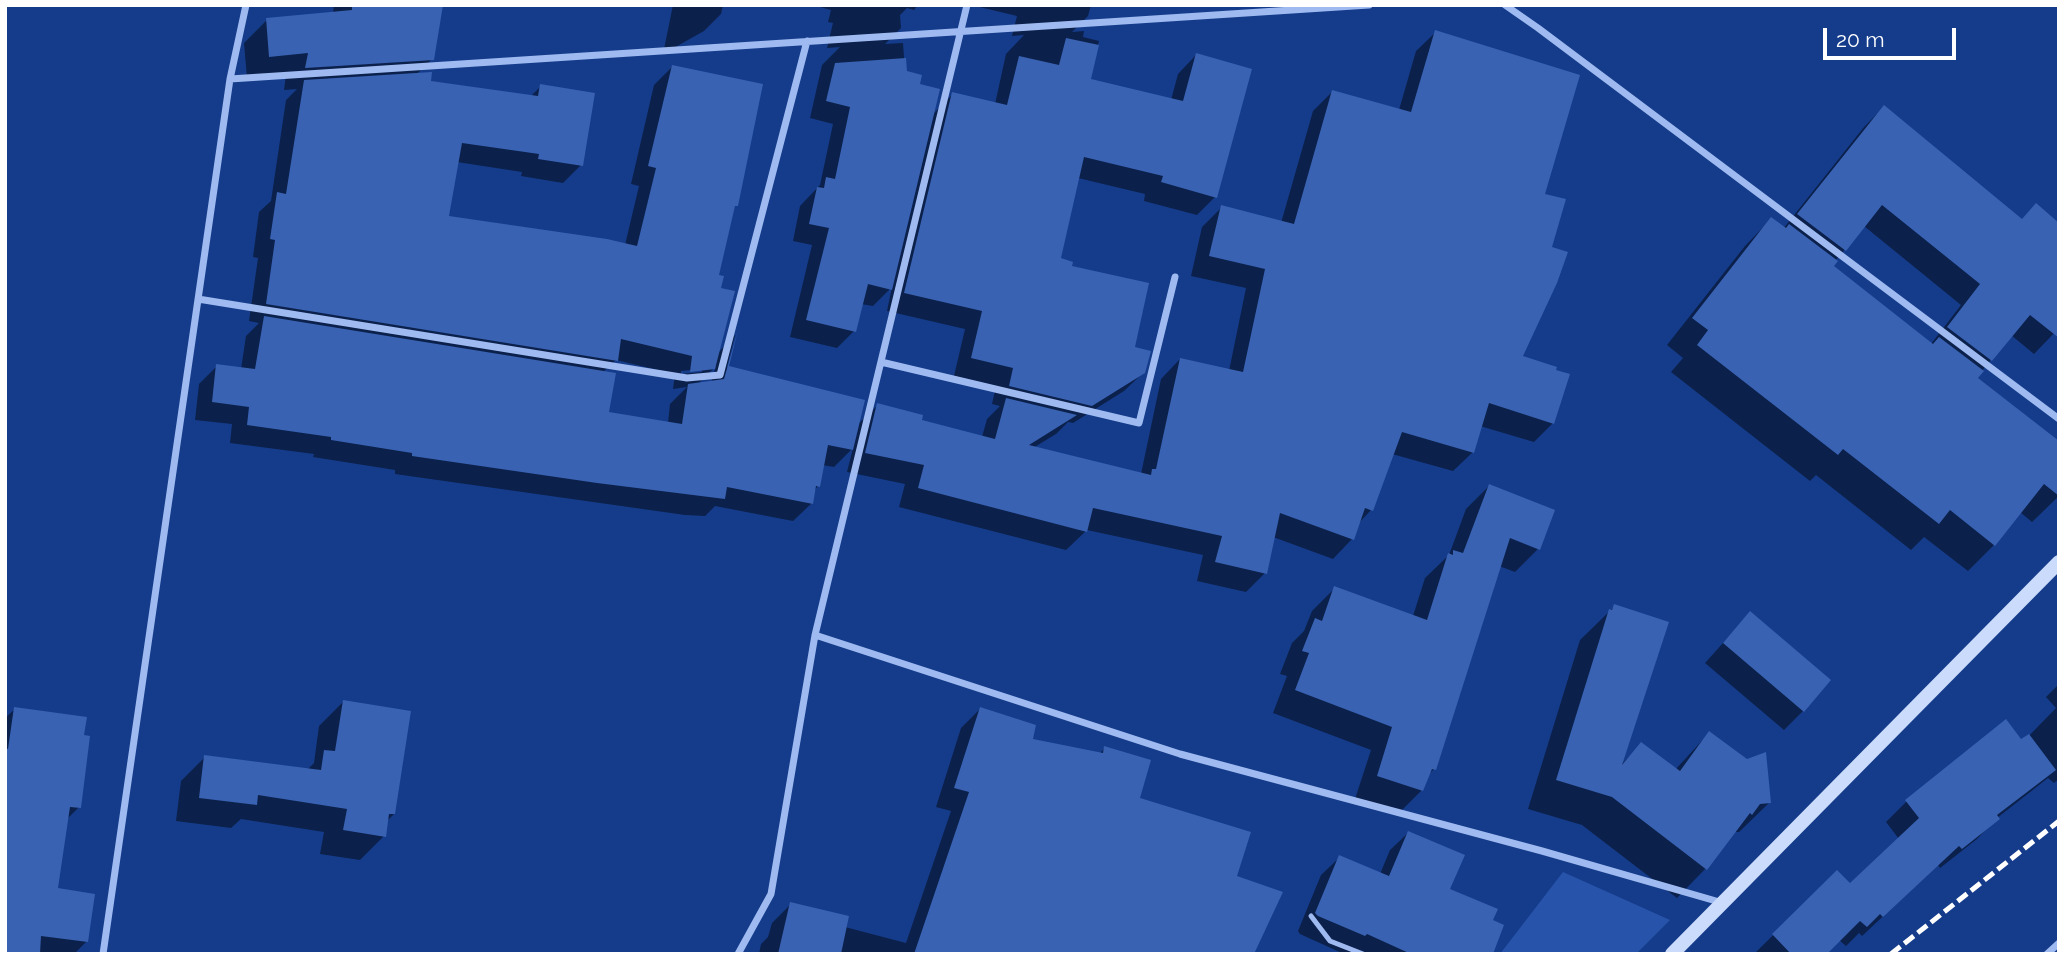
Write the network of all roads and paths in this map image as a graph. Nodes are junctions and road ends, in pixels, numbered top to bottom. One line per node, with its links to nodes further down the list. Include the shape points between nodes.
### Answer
1 (246, 5): 7 (street)
2 (967, 5): 5 (street)
3 (1369, 5): 5 (street)
4 (1505, 5): 11 (street)
5 (960, 31): 6 (street); 10 (street)
6 (807, 41): 7 (street); 9 (street, via 720,375 687,378)
7 (230, 79): 9 (street)
8 (1175, 277): 10 (street, via 1139,423)
9 (198, 299): 17 (street)
10 (881, 362): 13 (street)
11 (2059, 419)
12 (2059, 562): 14 (street)
13 (815, 635): 14 (street, via 1180,754); 18 (street, via 771,894)
14 (1723, 902): 20 (street)
15 (1311, 916): 19 (lane, via 1330,941)
16 (2059, 943): 21 (street)
17 (103, 954)
18 (738, 954)
19 (1363, 954)
20 (1672, 954)
21 (2047, 954)

